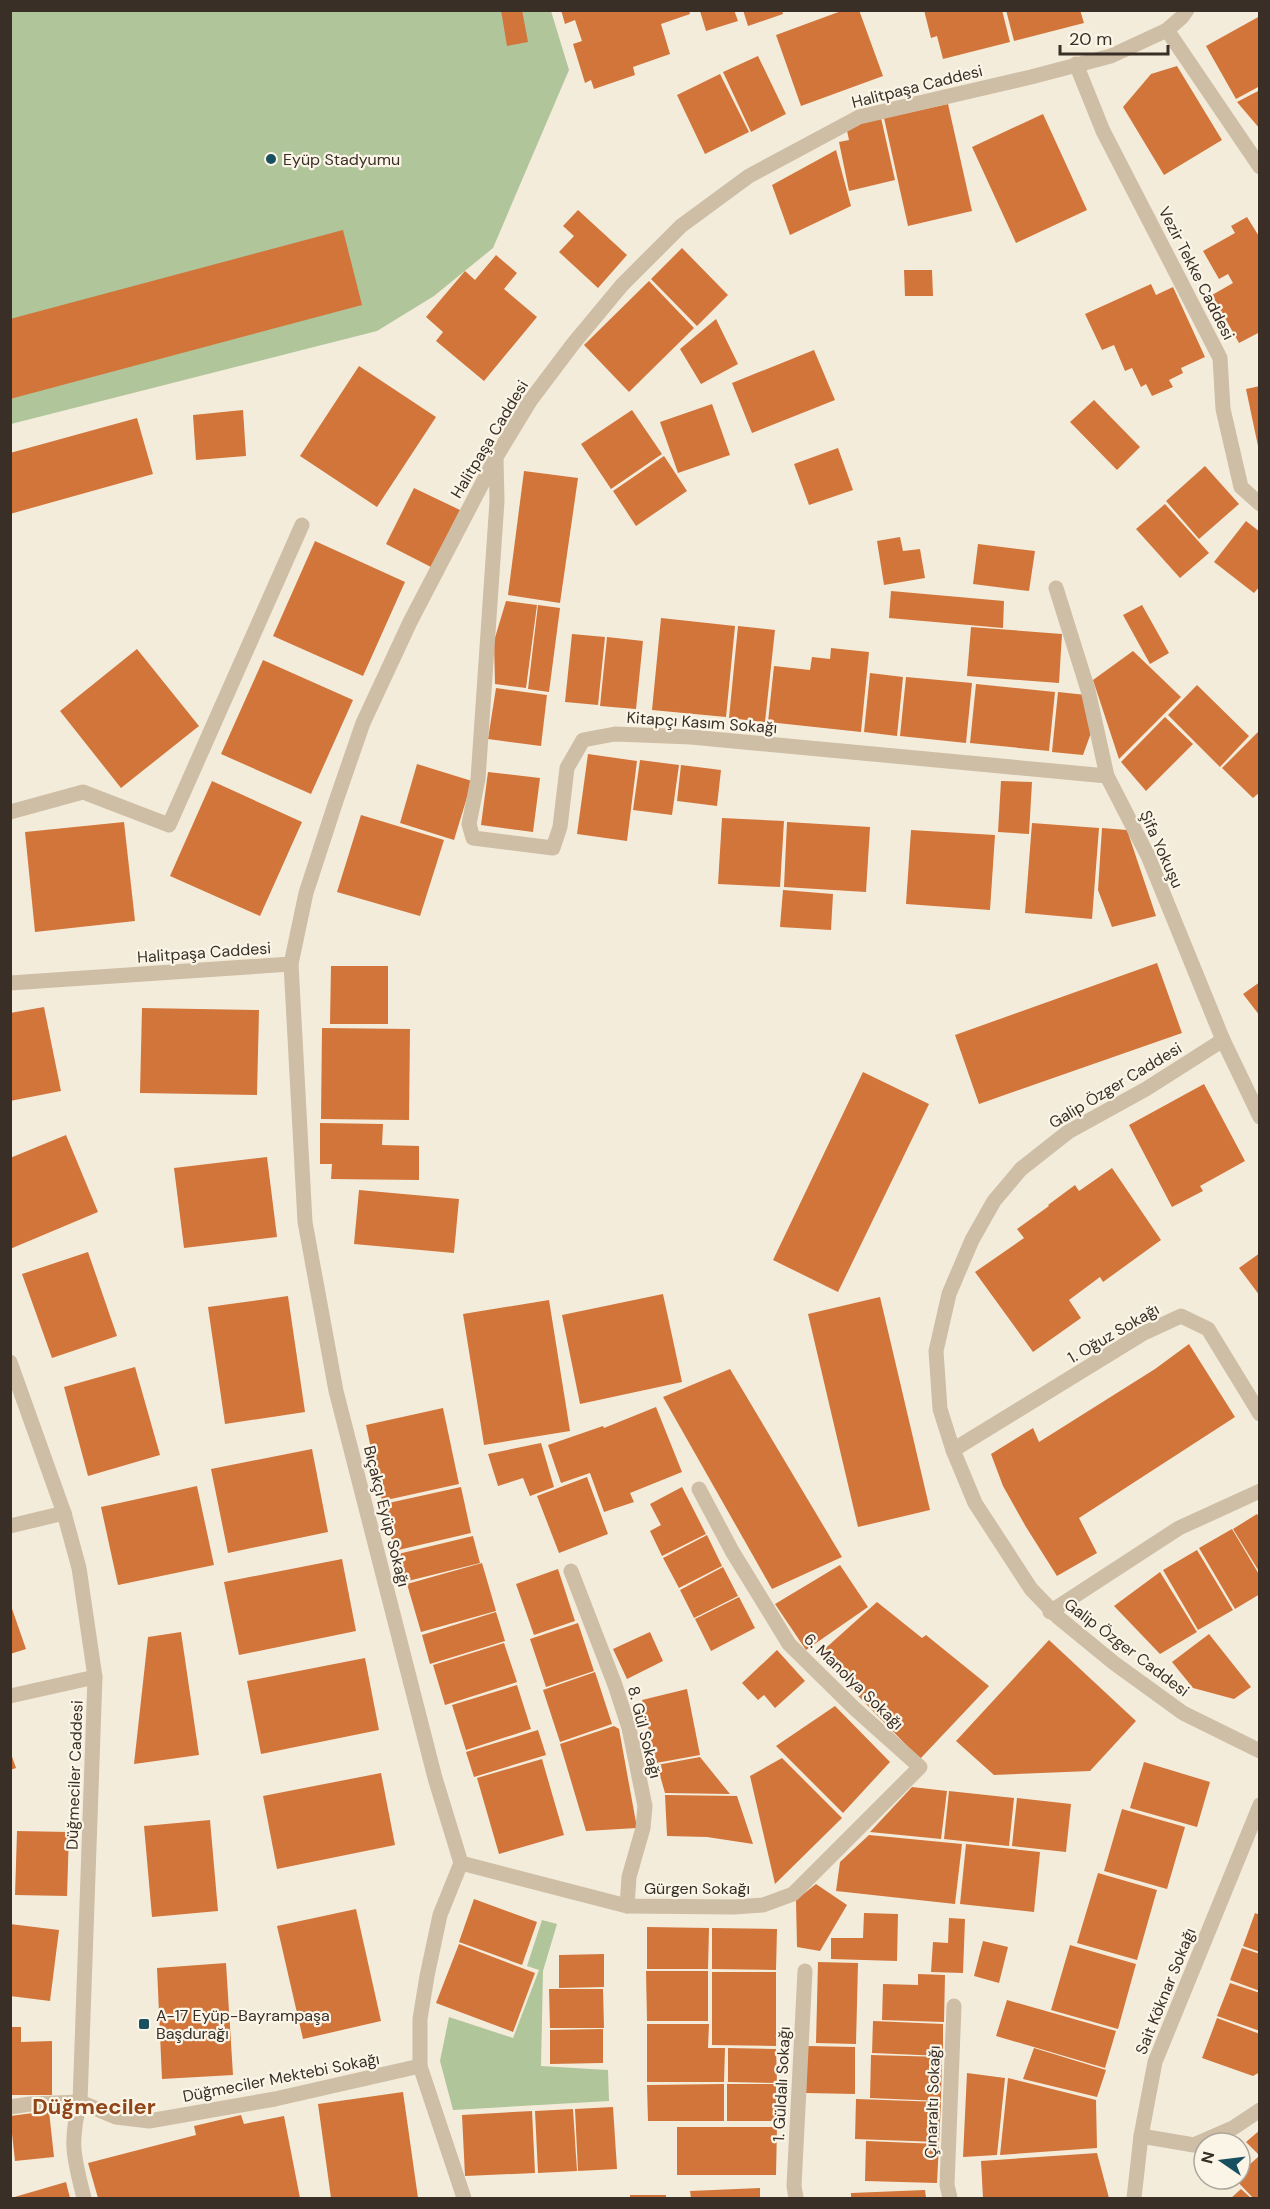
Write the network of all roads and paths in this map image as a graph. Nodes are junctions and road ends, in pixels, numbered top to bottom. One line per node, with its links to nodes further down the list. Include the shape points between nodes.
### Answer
1 (1187, 10): 2 (street, Halitpaşa Caddesi)
2 (1167, 30): 3 (street, Halitpaşa Caddesi, via 1111,56); 4 (street)
3 (1076, 64): 5 (street, Halitpaşa Caddesi, via 859,117 749,176 681,226 622,285 530,401); 6 (street, Vezir Tekke Caddesi, via 1103,131 1220,358 1223,410 1241,487)
4 (1260, 167)
5 (496, 457): 9 (street, Kitapçı Kasım Sokağı, via 478,779 469,824 473,838 553,848 561,827 567,768 583,740 615,734 691,737); 11 (street, Halitpaşa Caddesi, via 410,622 363,723 306,893)
6 (1260, 504)
7 (302, 525): 10 (street, via 169,825 83,792)
8 (1056, 588): 9 (street, Şifa Yokuşu, via 1088,690)
9 (1107, 776): 13 (street, Şifa Yokuşu, via 1148,856)
10 (10, 812)
11 (291, 964): 12 (street, Halitpaşa Caddesi); 29 (street, Bıçakçı Eyüp Sokağı, via 306,1222 336,1390 435,1778)
12 (10, 983)
13 (1223, 1040): 14 (street, Şifa Yokuşu); 17 (street, Galip Özger Caddesi, via 1068,1132 1021,1169 994,1201 949,1294 936,1350 940,1409)
14 (1260, 1117)
15 (10, 1362): 20 (street, Düğmeciler Caddesi)
16 (1260, 1414): 17 (street, 1. Oğuz Sokağı, via 1208,1329 1181,1316 1142,1334)
17 (953, 1450): 23 (street, Galip Özger Caddesi, via 975,1503)
18 (699, 1489): 27 (street, 6. Manolya Sokağı, via 789,1644)
19 (1260, 1491): 23 (street, via 1179,1528)
20 (64, 1513): 21 (street); 24 (street, Düğmeciler Caddesi, via 79,1568)
21 (10, 1526)
22 (572, 1571): 30 (street, 8. Gül Sokağı, via 629,1728 645,1806 629,1877)
23 (1050, 1612): 26 (street, Galip Özger Caddesi, via 1183,1713)
24 (94, 1677): 25 (street); 34 (street, Düğmeciler Caddesi)
25 (10, 1696)
26 (1260, 1751)
27 (920, 1767): 30 (street, Gürgen Sokağı, via 793,1894 763,1905)
28 (1260, 1805): 37 (street, Sait Köknar Sokağı, via 1155,2062)
29 (461, 1863): 30 (street, Gürgen Sokağı); 33 (street, via 440,1915 427,1976 420,2019)
30 (627, 1906)
31 (805, 1971): 40 (street, 1. Güldalı Sokağı)
32 (954, 2006): 41 (street, Çınaraltı Sokağı, via 947,2185)
33 (420, 2066): 34 (street, Düğmeciler Mektebi Sokağı, via 275,2099 149,2121 116,2117); 39 (street)
34 (80, 2102): 35 (street); 38 (street, Düğmeciler Caddesi, via 73,2156)
35 (10, 2107)
36 (1260, 2110): 37 (street, via 1233,2128 1194,2145)
37 (1141, 2136): 42 (street, Sait Köknar Sokağı)
38 (84, 2199)
39 (464, 2199)
40 (796, 2199)
41 (950, 2199)
42 (1134, 2199)

